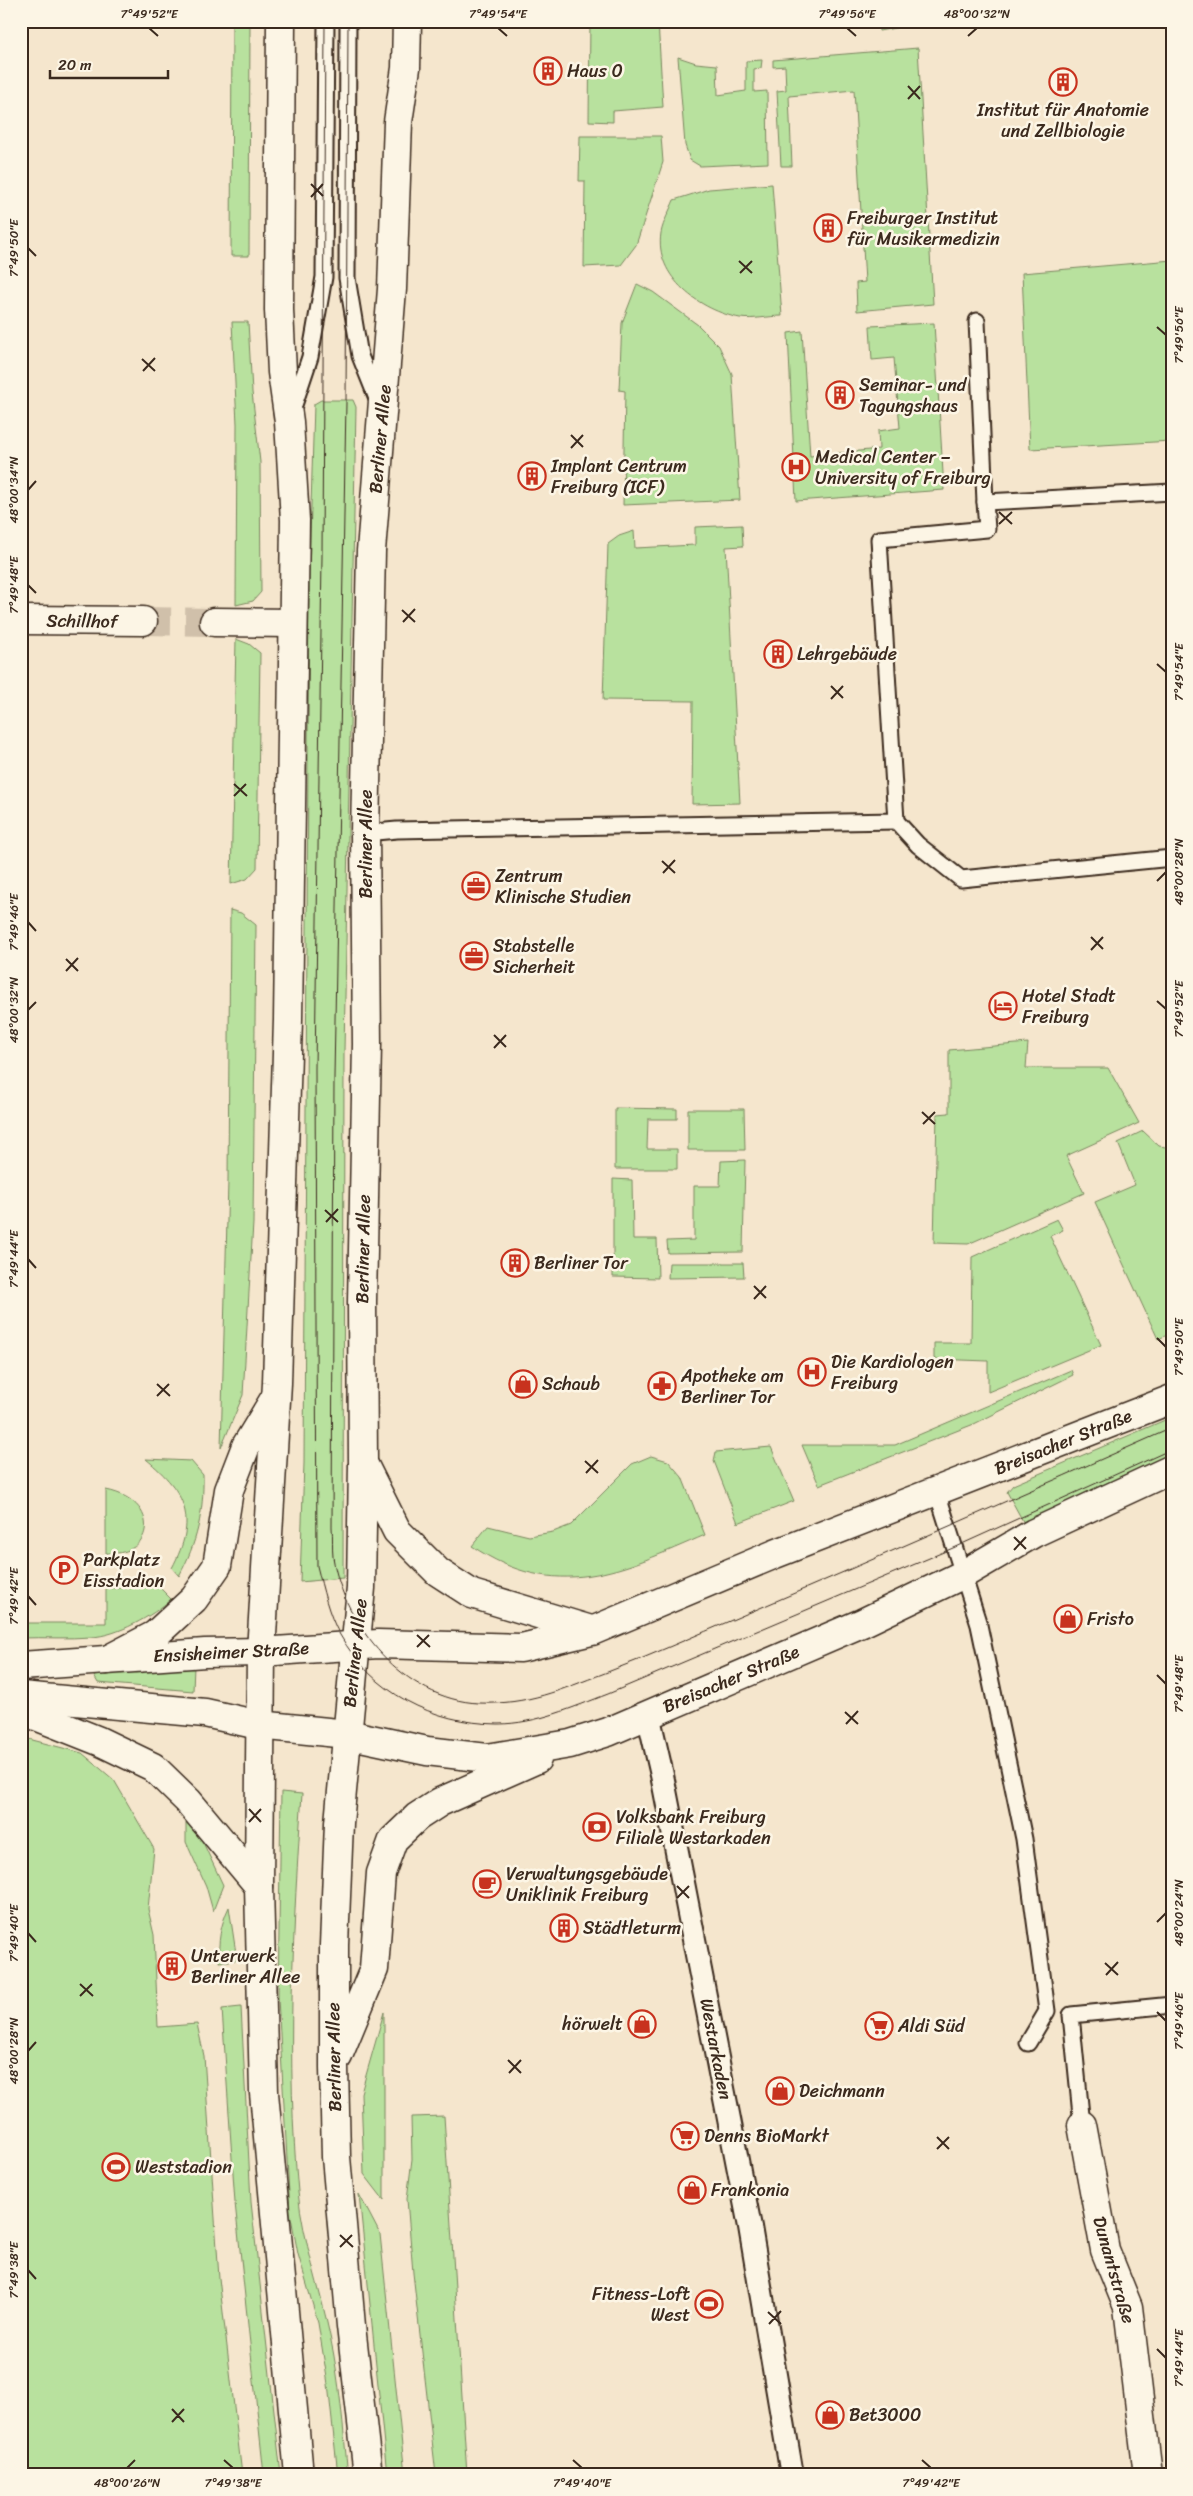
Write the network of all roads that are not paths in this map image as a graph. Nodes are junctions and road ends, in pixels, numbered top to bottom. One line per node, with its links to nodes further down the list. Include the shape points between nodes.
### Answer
1 (281, 21): 7 (main road, via 279,281 282,372)
2 (326, 21): 7 (lane, via 324,277 310,357)
3 (348, 21): 6 (lane, via 347,278 360,356)
4 (408, 21): 6 (main road, Berliner Allee, via 406,68 398,122 392,289)
5 (977, 321): 9 (lane)
6 (383, 414): 15 (main road, Berliner Allee, via 371,551)
7 (288, 422): 13 (main road, via 295,520)
8 (1172, 492): 9 (lane)
9 (985, 502): 14 (lane, via 987,529 880,539)
10 (21, 620): 11 (main road, Schillhof)
11 (143, 621)
12 (214, 622): 13 (main road)
13 (292, 623): 17 (main road, via 288,1020)
14 (896, 821): 15 (lane); 16 (lane, via 918,845 961,879)
15 (365, 833): 19 (main road, Berliner Allee, via 367,1044 362,1302)
16 (1172, 858)
17 (275, 1398): 25 (main road); 26 (main road, Ensisheimer Straße, via 246,1446 229,1490 217,1566 194,1599 155,1635)
18 (1172, 1399): 21 (main road, Breisacher Straße)
19 (363, 1463): 23 (main road, via 396,1531 438,1572 472,1594); 24 (main road, Berliner Allee, via 361,1588)
20 (1172, 1469): 22 (main road, Breisacher Straße, via 1034,1533)
21 (937, 1492): 22 (lane); 23 (main road, Breisacher Straße)
22 (962, 1575): 30 (main road, Breisacher Straße, via 862,1623); 36 (lane, via 979,1626 1024,1839 1048,2011)
23 (592, 1631): 24 (main road, Breisacher Straße, via 521,1648)
24 (356, 1644): 25 (main road, Ensisheimer Straße); 32 (main road, Berliner Allee)
25 (261, 1652): 26 (main road, Ensisheimer Straße); 31 (main road)
26 (106, 1660): 27 (main road, Ensisheimer Straße)
27 (21, 1666)
28 (21, 1696): 31 (main road, via 205,1714)
29 (21, 1710): 34 (main road, via 153,1767 188,1801)
30 (648, 1714): 33 (main road, Breisacher Straße); 41 (street, Westarkaden, via 750,2227)
31 (259, 1725): 32 (main road, Breisacher Straße); 34 (main road)
32 (347, 1734): 33 (main road, Breisacher Straße, via 428,1751 487,1758); 37 (main road, Berliner Allee, via 338,1823)
33 (570, 1744): 37 (main road, via 440,1802 417,1817 393,1840 381,1873 374,1969)
34 (259, 1886): 39 (main road, via 264,2093)
35 (1172, 2005): 38 (lane, via 1071,2015)
36 (1028, 2043)
37 (334, 2067): 40 (main road, Berliner Allee, via 337,2166)
38 (1082, 2125): 42 (main road, Dunantstraße, via 1105,2250 1128,2307)
39 (300, 2475)
40 (368, 2475)
41 (792, 2475)
42 (1148, 2475)

